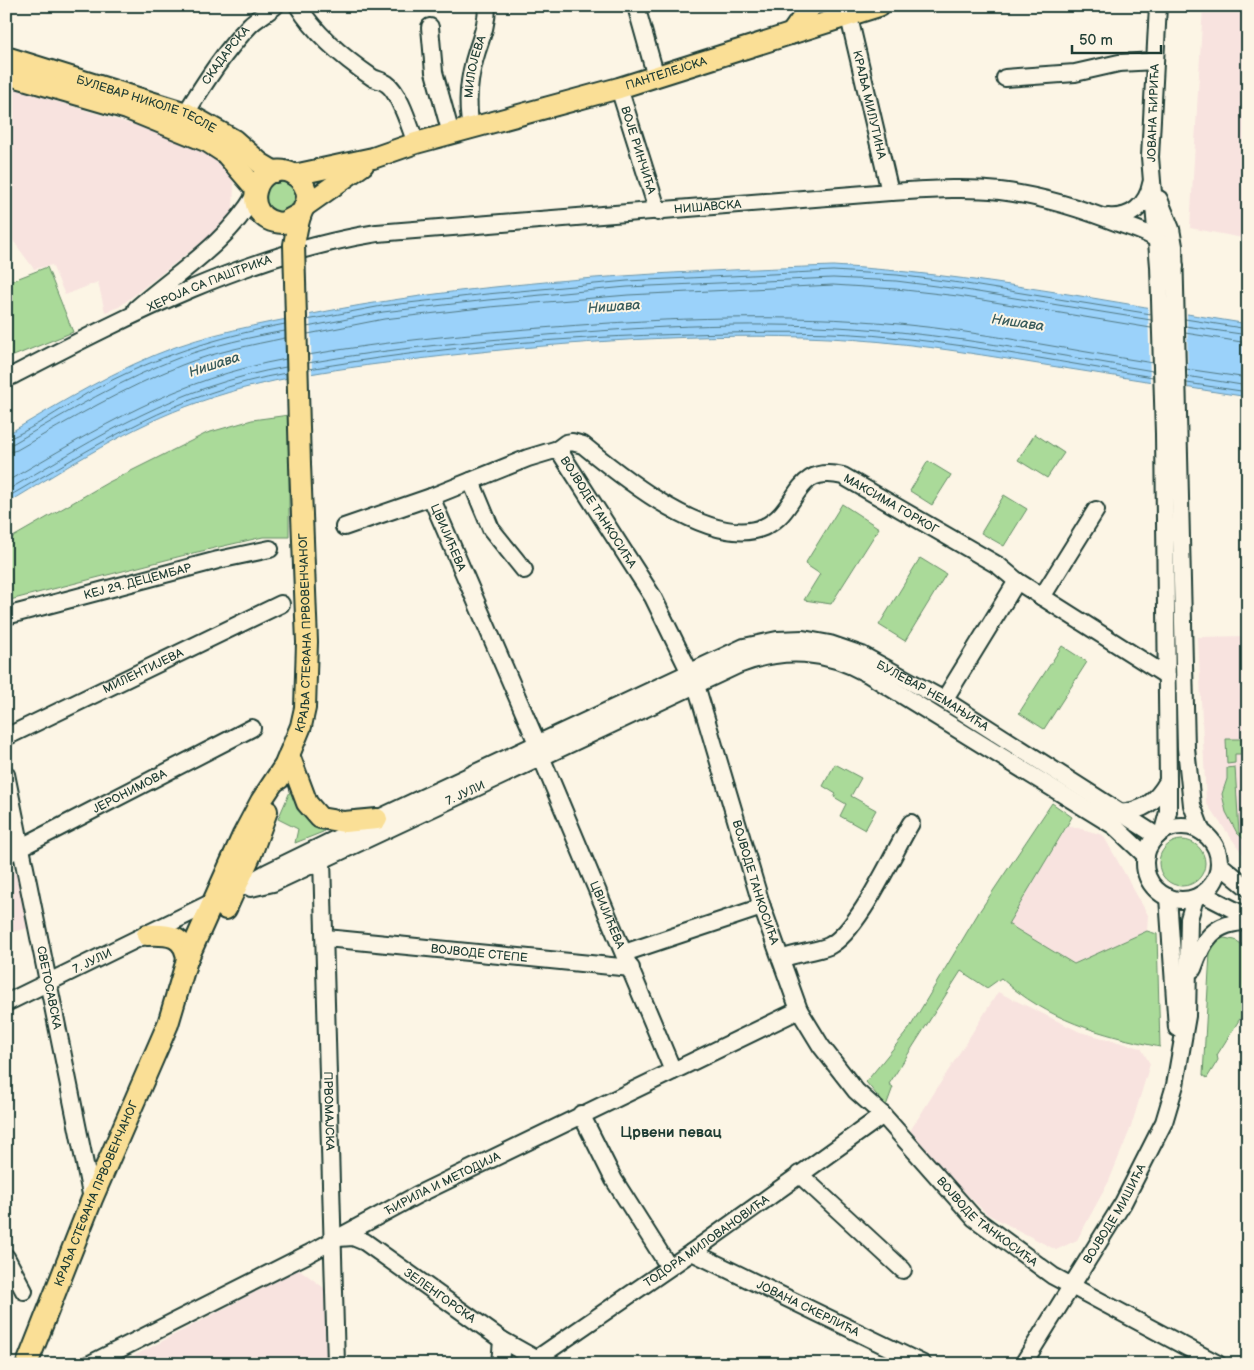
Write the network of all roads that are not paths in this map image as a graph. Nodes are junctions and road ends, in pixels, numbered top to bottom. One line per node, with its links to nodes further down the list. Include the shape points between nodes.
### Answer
1 (275, 6): 17 (street, СКАДАРСКА, via 241,35 209,76)
2 (298, 6): 20 (street, via 306,19 345,57 388,85 406,116)
3 (487, 6): 18 (street, МИЛОЈЕВА, via 483,37 470,79 468,110)
4 (636, 6): 14 (street)
5 (811, 6): 10 (main road)
6 (879, 6): 8 (main road, ПАНТЕЛЕЈСКА)
7 (1158, 6): 12 (street, ЈОВАНА ЋИРИЋА)
8 (845, 10): 10 (main road, ПАНТЕЛЕЈСКА); 25 (street, КРАЉА МИЛУТИНА)
9 (430, 27): 19 (street, via 434,72)
10 (791, 34): 14 (main road, ПАНТЕЛЕЈСКА)
11 (6, 58): 17 (main road, БУЛЕВАР НИКОЛЕ ТЕСЛЕ)
12 (1155, 61): 15 (street, via 1075,73); 23 (street, ЈОВАНА ЋИРИЋА, via 1150,149)
13 (6, 74): 24 (main road, БУЛЕВАР НИКОЛЕ ТЕСЛЕ, via 126,109 200,138 225,153)
14 (656, 77): 16 (main road, ПАНТЕЛЕЈСКА)
15 (1005, 78)
16 (619, 88): 18 (main road, ПАНТЕЛЕЈСКА); 27 (street, ВОЈЕ РИНЧИЋА)
17 (186, 113): 22 (main road, БУЛЕВАР НИКОЛЕ ТЕСЛЕ, via 227,136 260,164)
18 (471, 128): 19 (main road, ПАНТЕЛЕЈСКА)
19 (451, 134): 20 (main road, ПАНТЕЛЕЈСКА)
20 (416, 143): 21 (main road, ПАНТЕЛЕЈСКА)
21 (373, 158): 22 (main road, ПАНТЕЛЕЈСКА); 26 (main road, ПАНТЕЛЕЈСКА)
22 (284, 173): 24 (main road, via 263,178); 26 (main road, via 305,188)
23 (1153, 184): 28 (street, via 1149,209 1143,217 1130,223); 30 (street, ЈОВАНА ЋИРИЋА); 32 (street, via 1171,229)
24 (255, 192): 29 (main road, БУЛЕВАР НИКОЛЕ ТЕСЛЕ, via 260,213); 33 (street, ХЕРОЈА СА ПАШТРИКА, via 239,221)
25 (890, 192): 27 (street, НИШАВСКА); 28 (street, НИШАВСКА, via 1001,192 1065,204)
26 (303, 210): 29 (main road, via 290,221); 31 (main road)
27 (658, 212): 31 (street, НИШАВСКА, via 378,233)
28 (1112, 220): 30 (street, НИШАВСКА); 32 (street, via 1142,241)
29 (276, 223): 31 (main road, БУЛЕВАР НИКОЛЕ ТЕСЛЕ)
30 (1156, 238): 32 (street, via 1170,255)
31 (294, 248): 33 (street, ХЕРОЈА СА ПАШТРИКА); 55 (main road, КРАЉА СТЕФАНА ПРВОВЕНЧАНОГ, bridge, via 307,677 301,726)
32 (1164, 266): 35 (street)
33 (125, 319): 34 (street, ХЕРОЈА СА ПАШТРИКА)
34 (6, 379)
35 (1171, 434): 48 (street); 61 (street, via 1186,748 1190,794)
36 (558, 450): 37 (street, via 528,458); 41 (street, ВОЈВОДЕ ТАНКОСИЋА, via 566,443 583,445 671,510 716,528); 49 (street, ВОЈВОДЕ ТАНКОСИЋА, via 652,597)
37 (471, 481): 38 (street); 43 (street, via 491,529)
38 (431, 497): 40 (street); 53 (street, ЦВИЈИЋЕВА)
39 (1096, 510): 45 (street)
40 (344, 526)
41 (744, 532): 44 (street, МАКСИМА ГОРКОГ, via 764,527 783,513 807,479 828,473 843,476 999,566)
42 (270, 549): 47 (street, КЕЈ 29. ДЕЦЕМБАР)
43 (524, 570)
44 (1017, 581): 45 (street, МАКСИМА ГОРКОГ); 50 (street)
45 (1042, 597): 48 (street, МАКСИМА ГОРКОГ)
46 (281, 604): 52 (street, МИЛЕНТИЈЕВА)
47 (6, 616)
48 (1166, 676): 57 (street)
49 (693, 679): 50 (street, БУЛЕВАР НЕМАЊИЋА, via 754,644 803,639 862,655); 53 (street, 7. ЈУЛИ); 54 (street, 7. ЈУЛИ); 65 (street, БУЛЕВАР НЕМАЊИЋА, via 766,655 806,654 852,665 1114,826); 73 (street, ВОЈВОДЕ ТАНКОСИЋА)
50 (944, 700): 58 (street, БУЛЕВАР НЕМАЊИЋА)
51 (252, 728): 63 (street, ЈЕРОНИМОВА)
52 (6, 737)
53 (537, 743): 59 (street, 7. ЈУЛИ)
54 (542, 759): 66 (street, 7. ЈУЛИ); 78 (street, ЦВИЈИЋЕВА)
55 (286, 762): 59 (main road, via 307,803 320,818 344,822); 69 (main road, КРАЉА СТЕФАНА ПРВОВЕНЧАНОГ); 72 (main road, КРАЉА СТЕФАНА ПРВОВЕНЧАНОГ, via 260,801)
56 (6, 774): 63 (street, СВЕТОСАВСКА)
57 (1168, 781): 58 (street, via 1151,804); 62 (street, via 1168,812)
58 (1119, 812): 62 (street, БУЛЕВАР НЕМАЊИЋА)
59 (377, 819): 69 (street, 7. ЈУЛИ)
60 (911, 823): 79 (street, via 848,931 828,946)
61 (1202, 832): 62 (street, via 1180,826); 67 (street, via 1216,848)
62 (1160, 834): 65 (street, via 1149,846)
63 (22, 847): 64 (street, ЈЕРОНИМОВА); 83 (street, СВЕТОСАВСКА)
64 (6, 855)
65 (1146, 856): 71 (street, via 1146,871 1151,884)
66 (322, 859): 69 (street, 7. ЈУЛИ, via 273,883); 77 (street, ПРВОМАЈСКА)
67 (1219, 864): 68 (street); 70 (street, via 1212,886)
68 (1248, 888)
69 (233, 892): 72 (street, 7. ЈУЛИ); 86 (main road, КРАЉА СТЕФАНА ПРВОВЕНЧАНОГ, via 191,987)
70 (1199, 896): 71 (street, via 1181,900); 74 (street); 82 (street, ВОЈВОДЕ МИШИЋА, via 1189,919)
71 (1168, 897): 87 (street, ВОЈВОДЕ МИШИЋА)
72 (214, 901): 76 (street, 7. ЈУЛИ); 80 (main road, КРАЉА СТЕФАНА ПРВОВЕНЧАНОГ)
73 (762, 907): 78 (street); 79 (street, ВОЈВОДЕ ТАНКОСИЋА)
74 (1248, 917)
75 (1248, 922): 82 (street, via 1222,926 1210,934 1200,948)
76 (147, 935): 80 (main road, via 164,934 175,938 185,947); 83 (street, 7. ЈУЛИ)
77 (326, 938): 81 (street, ВОЈВОДЕ СТЕПЕ); 93 (street, ПРВОМАЈСКА)
78 (624, 953): 81 (street, ЦВИЈИЋЕВА)
79 (781, 959): 85 (street, ВОЈВОДЕ ТАНКОСИЋА)
80 (187, 960): 86 (main road, КРАЉА СТЕФАНА ПРВОВЕНЧАНОГ)
81 (631, 968): 88 (street, ЦВИЈИЋЕВА)
82 (1188, 981): 87 (street, ВОЈВОДЕ МИШИЋА)
83 (49, 982): 84 (street, 7. ЈУЛИ); 92 (street, СВЕТОСАВСКА)
84 (6, 1003)
85 (799, 1010): 88 (street, ЋИРИЛА И МЕТОДИЈА); 90 (street, ВОЈВОДЕ ТАНКОСИЋА, via 834,1064 856,1091)
86 (168, 1024): 92 (main road, КРАЉА СТЕФАНА ПРВОВЕНЧАНОГ)
87 (1179, 1053): 98 (street, ВОЈВОДЕ МИШИЋА, via 1175,1085 1153,1148)
88 (673, 1071): 89 (street, ЋИРИЛА И МЕТОДИЈА)
89 (581, 1114): 93 (street, ЋИРИЛА И МЕТОДИЈА); 96 (street, via 614,1180)
90 (883, 1115): 91 (street, ТОДОРА МИЛОВАНОВИЋА); 98 (street, ВОЈВОДЕ ТАНКОСИЋА, via 974,1218 1053,1276)
91 (799, 1174): 94 (street, ТОДОРА МИЛОВАНОВИЋА); 97 (street)
92 (92, 1199): 102 (main road, КРАЉА СТЕФАНА ПРВОВЕНЧАНОГ)
93 (332, 1239): 100 (street, ЗЕЛЕНГОРСКА, via 360,1239); 103 (street, ЋИРИЛА И МЕТОДИЈА); 104 (street, ПРВОМАЈСКА)
94 (692, 1252): 96 (street, ТОДОРА МИЛОВАНОВИЋА); 106 (street, ЈОВАНА СКЕРЛИЋА)
95 (6, 1257): 99 (street)
96 (669, 1267): 101 (street, ТОДОРА МИЛОВАНОВИЋА)
97 (903, 1270)
98 (1073, 1286): 107 (street, ВОЈВОДЕ МИШИЋА); 108 (street, ВОЈВОДЕ ТАНКОСИЋА)
99 (24, 1291)
100 (502, 1340): 101 (street, ЗЕЛЕНГОРСКА); 105 (street)
101 (537, 1362)
102 (26, 1364)
103 (90, 1364)
104 (336, 1364)
105 (500, 1364)
106 (923, 1364)
107 (1023, 1364)
108 (1218, 1364)

